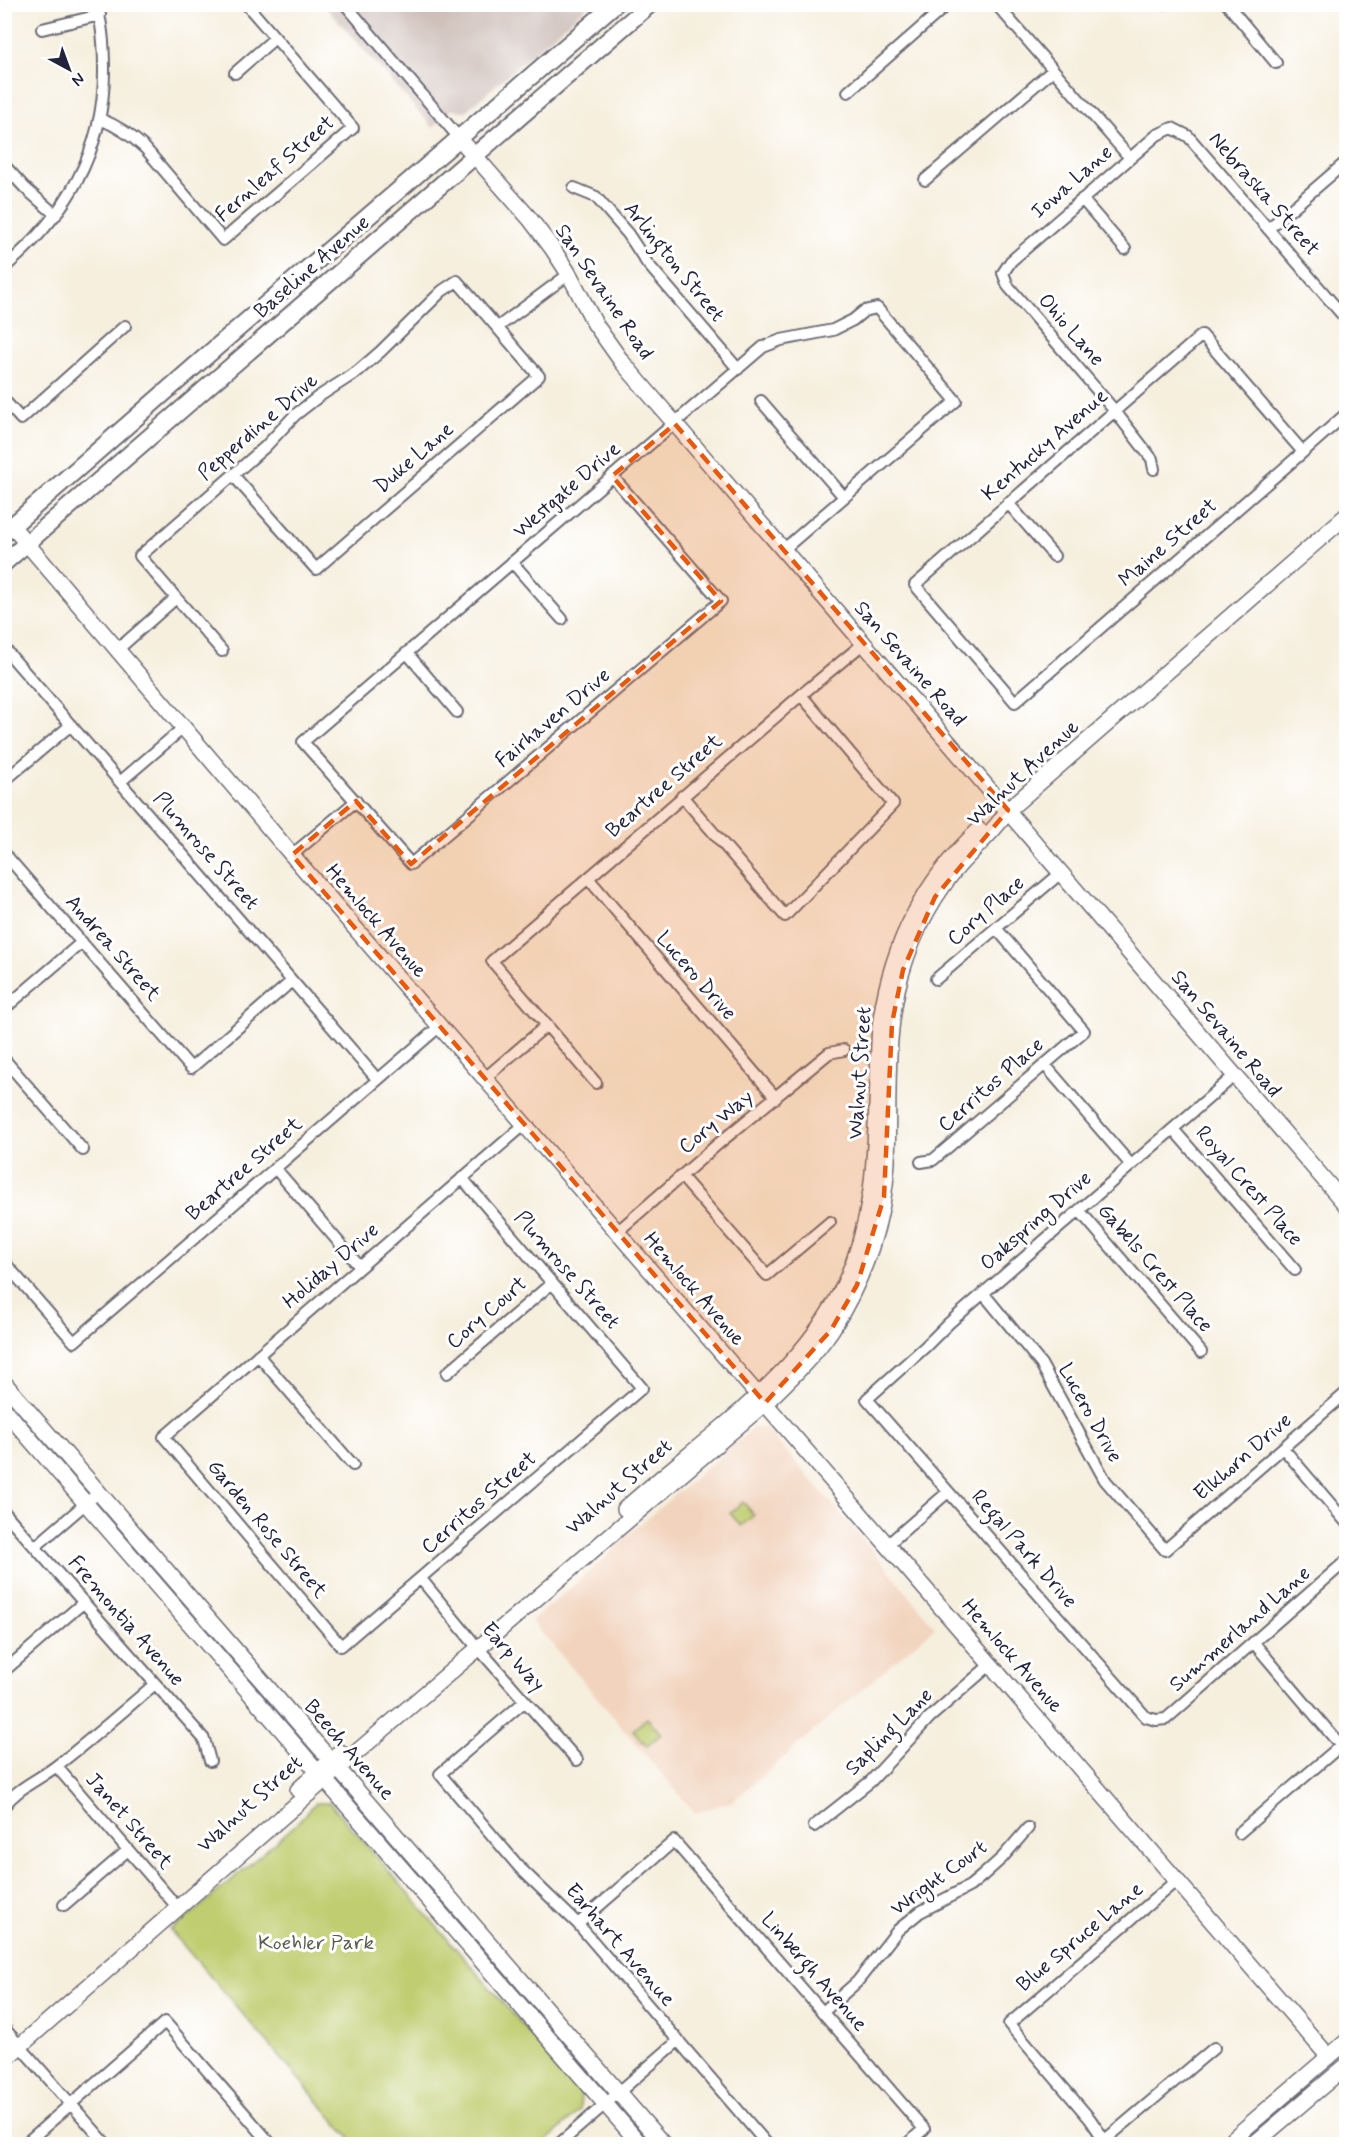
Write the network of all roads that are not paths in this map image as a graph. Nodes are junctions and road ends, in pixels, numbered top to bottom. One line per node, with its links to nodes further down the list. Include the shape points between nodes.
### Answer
1 (246, 4): 10 (street)
2 (345, 4): 17 (street)
3 (615, 4): 17 (main road, Baseline Avenue)
4 (650, 4): 18 (main road, Baseline Avenue)
5 (948, 4): 14 (street)
6 (996, 4): 12 (street)
7 (1227, 4): 11 (street)
8 (98, 10): 9 (street); 15 (street, via 104,48)
9 (42, 28)
10 (275, 38): 13 (street); 15 (street, Fernleaf Street, via 353,128 223,240 145,148 122,129)
11 (1276, 63)
12 (1053, 70): 19 (street); 22 (street)
13 (235, 73)
14 (848, 92)
15 (100, 119): 25 (street, via 86,165)
16 (1172, 128): 19 (street, Iowa Lane, via 1157,135); 26 (street, Nebraska Street, via 1188,136)
17 (460, 139): 18 (street, San Sevaine Road); 47 (main road, Baseline Avenue)
18 (475, 156): 30 (street, San Sevaine Road, via 530,219); 48 (main road, Baseline Avenue)
19 (1130, 158): 24 (street, Iowa Lane)
20 (1347, 162): 26 (street)
21 (4, 165): 25 (street)
22 (925, 180)
23 (574, 188): 34 (street, Arlington Street, via 596,197 628,234 646,263)
24 (1083, 199): 27 (street); 29 (street, Iowa Lane, via 1011,261)
25 (56, 215): 28 (street, via 28,248)
26 (1269, 229): 31 (street, Nebraska Street)
27 (1125, 249)
28 (4, 268)
29 (1003, 273): 37 (street, Ohio Lane, via 1008,286)
30 (569, 274): 33 (street); 39 (street, San Sevaine Road, via 595,324)
31 (1347, 319)
32 (125, 326): 35 (street, via 21,419)
33 (498, 327): 42 (street, Pepperdine Drive, via 457,281 358,371 295,415); 42 (street, Duke Lane, via 539,376 316,569)
34 (738, 369): 39 (street, Westgate Drive); 44 (street, Westgate Drive, via 763,347 833,330 864,311 877,308 956,401)
35 (4, 400)
36 (761, 401): 44 (street)
37 (1114, 410): 40 (street, Kentucky Avenue, via 1202,335); 41 (street, Ohio Lane, via 1152,459); 45 (street, Kentucky Avenue)
38 (1346, 416): 40 (street, Maine Street)
39 (675, 424): 43 (street, Westgate Drive); 49 (street, San Sevaine Road)
40 (1304, 452): 53 (street, Maine Street, via 1015,702)
41 (1154, 469)
42 (233, 475): 54 (street, Pepperdine Drive, via 140,556)
43 (612, 476): 51 (street, Westgate Drive); 68 (street, Fairhaven Drive, via 720,601 411,864)
44 (843, 497): 49 (street)
45 (1008, 503): 50 (street); 53 (street, Kentucky Avenue)
46 (1347, 516): 69 (street, Walnut Avenue)
47 (7, 526): 48 (street, Hemlock Avenue)
48 (27, 543): 52 (main road, Baseline Avenue); 58 (street, Hemlock Avenue)
49 (784, 549): 56 (street, San Sevaine Road)
50 (1054, 556)
51 (512, 562): 55 (street); 60 (street, Westgate Drive)
52 (4, 563)
53 (915, 585)
54 (176, 598): 58 (street); 59 (street)
55 (562, 619)
56 (864, 644): 61 (street, Beartree Street); 69 (street, San Sevaine Road)
57 (4, 648): 63 (street, Plumrose Street)
58 (116, 651): 64 (street, Hemlock Avenue)
59 (222, 651)
60 (407, 653): 62 (street); 68 (street, Westgate Drive, via 303,742)
61 (801, 695): 67 (street, Beartree Street); 67 (street, via 893,804 785,916)
62 (457, 712)
63 (71, 725): 65 (street); 66 (street, Plumrose Street)
64 (183, 728): 66 (street); 71 (street, Hemlock Avenue)
65 (4, 781)
66 (120, 782): 77 (street, Plumrose Street)
67 (682, 796): 73 (street, Beartree Street)
68 (356, 801): 71 (street)
69 (1008, 810): 72 (street, San Sevaine Road); 112 (street, Walnut Avenue, via 935,897 903,970 892,1023 884,1197 857,1285 831,1330 797,1372)
70 (4, 853): 75 (street, Andrea Street)
71 (292, 855): 80 (street, Hemlock Avenue)
72 (1062, 872): 74 (street, Cory Place); 84 (street, San Sevaine Road)
73 (588, 878): 79 (street, Beartree Street, via 492,961); 88 (street, Lucero Drive)
74 (996, 928): 76 (street, Cory Place); 83 (street, Cerritos Place, via 1084,1031)
75 (82, 942): 77 (street, Andrea Street, via 192,1068); 78 (street)
76 (936, 979)
77 (292, 981): 86 (street, Plumrose Street)
78 (4, 1009)
79 (547, 1025): 85 (street); 87 (street)
80 (440, 1026): 85 (street, Hemlock Avenue); 86 (street, Beartree Street)
81 (844, 1050): 88 (street, Cory Way, via 829,1053)
82 (4, 1059): 91 (street)
83 (1045, 1065): 92 (street, Cerritos Place, via 933,1160); 93 (street)
84 (1234, 1076): 90 (street, Oakspring Drive); 97 (street, San Sevaine Road)
85 (485, 1078): 89 (street, Hemlock Avenue)
86 (377, 1079): 94 (street, Beartree Street)
87 (596, 1083)
88 (776, 1098): 95 (street, Cory Way)
89 (524, 1125): 96 (street, Holiday Drive); 100 (street, Hemlock Avenue)
90 (1173, 1129): 93 (street, Oakspring Drive); 103 (street, Royal Crest Place)
91 (83, 1150)
92 (921, 1162)
93 (1131, 1165): 98 (street, Oakspring Drive)
94 (275, 1168): 101 (street, Beartree Street, via 74,1342); 102 (street)
95 (681, 1176): 99 (street, via 767,1275); 100 (street, Cory Way)
96 (462, 1178): 102 (street, Holiday Drive); 104 (street, Plumrose Street)
97 (1347, 1205)
98 (1079, 1210): 105 (street, Oakspring Drive); 106 (street, Gabels Crest Place)
99 (830, 1222)
100 (617, 1232): 112 (street, Hemlock Avenue)
101 (4, 1262)
102 (360, 1267): 107 (street, Holiday Drive)
103 (1295, 1270)
104 (552, 1283): 108 (street, Cory Court); 110 (street, Plumrose Street)
105 (983, 1293): 113 (street, Oakspring Drive); 125 (street, Lucero Drive, via 1041,1364 1106,1480)
106 (1201, 1352)
107 (258, 1355): 115 (street, Holiday Drive); 117 (street)
108 (447, 1373)
109 (4, 1383): 118 (street, Beech Avenue)
110 (642, 1388): 127 (street, Cerritos Street)
111 (1347, 1393): 116 (street, Elkhorn Drive)
112 (762, 1399): 123 (street, Hemlock Avenue); 130 (street, Walnut Street)
113 (867, 1399): 119 (street, Regal Park Drive)
114 (4, 1409): 120 (street, Beech Avenue)
115 (164, 1437): 131 (street, Garden Rose Street)
116 (1283, 1448): 122 (street); 125 (street, Elkhorn Drive)
117 (353, 1465)
118 (99, 1491): 120 (street); 140 (street, Beech Avenue)
119 (948, 1492): 123 (street); 136 (street, Regal Park Drive, via 1146,1717)
120 (86, 1503): 124 (street); 142 (street, Beech Avenue)
121 (4, 1512): 124 (street, Fremontia Avenue)
122 (1347, 1522)
123 (887, 1545): 132 (street, Hemlock Avenue)
124 (35, 1547): 128 (street, Fremontia Avenue)
125 (1165, 1550)
126 (1347, 1561): 129 (street, Summerland Lane)
127 (421, 1579): 130 (street, Earp Way); 131 (street, Cerritos Street)
128 (84, 1602): 133 (street); 134 (street, Fremontia Avenue)
129 (1254, 1643): 136 (street, Summerland Lane, via 1166,1719); 137 (street)
130 (475, 1644): 135 (street, Earp Way); 140 (street, Walnut Street)
131 (341, 1646)
132 (991, 1664): 144 (street, Sapling Lane, via 929,1718 871,1781); 148 (street, Hemlock Avenue)
133 (4, 1671)
134 (155, 1684): 139 (street, Fremontia Avenue, via 204,1739); 141 (street)
135 (525, 1701): 138 (street, Earp Way); 151 (street, Earhart Avenue, via 440,1774 520,1868)
136 (1156, 1720)
137 (1344, 1743): 146 (street)
138 (577, 1760)
139 (210, 1761)
140 (333, 1765): 142 (street, Walnut Street); 160 (street, Beech Avenue)
141 (57, 1767): 143 (street, via 32,1781); 147 (street, Janet Street)
142 (321, 1776): 149 (street, Walnut Street); 153 (street, Walnut Street); 162 (street, Beech Avenue)
143 (4, 1806)
144 (814, 1826)
145 (1028, 1828): 152 (street, Wright Court, via 970,1886 920,1912 898,1930 857,1982)
146 (1239, 1833)
147 (128, 1850): 149 (street, Janet Street); 150 (street)
148 (1177, 1880): 157 (street, Hemlock Avenue); 163 (street, Blue Spruce Lane, via 1009,2024)
149 (172, 1901): 153 (street, Walnut Street)
150 (64, 1905)
151 (578, 1924): 152 (street, Linbergh Avenue, via 674,1841); 154 (street, Earhart Avenue)
152 (823, 2012): 171 (street, Linbergh Avenue, via 924,2129)
153 (11, 2040): 158 (street, Walnut Street); 161 (street)
154 (678, 2041): 160 (street); 170 (street, Earhart Avenue)
155 (1347, 2042): 157 (street)
156 (1214, 2048): 163 (street)
157 (1329, 2057): 159 (street, Hemlock Avenue); 172 (street)
158 (4, 2060)
159 (1345, 2071): 173 (street)
160 (618, 2093): 162 (street); 169 (street, Beech Avenue)
161 (71, 2104): 164 (street); 165 (street); 166 (street, via 165,2022)
162 (605, 2104): 167 (street); 168 (street, Beech Avenue)
163 (1106, 2142)
164 (25, 2145)
165 (106, 2145)
166 (271, 2145)
167 (559, 2145)
168 (640, 2145)
169 (663, 2145)
170 (767, 2145)
171 (907, 2145)
172 (1227, 2145)
173 (1254, 2145)

